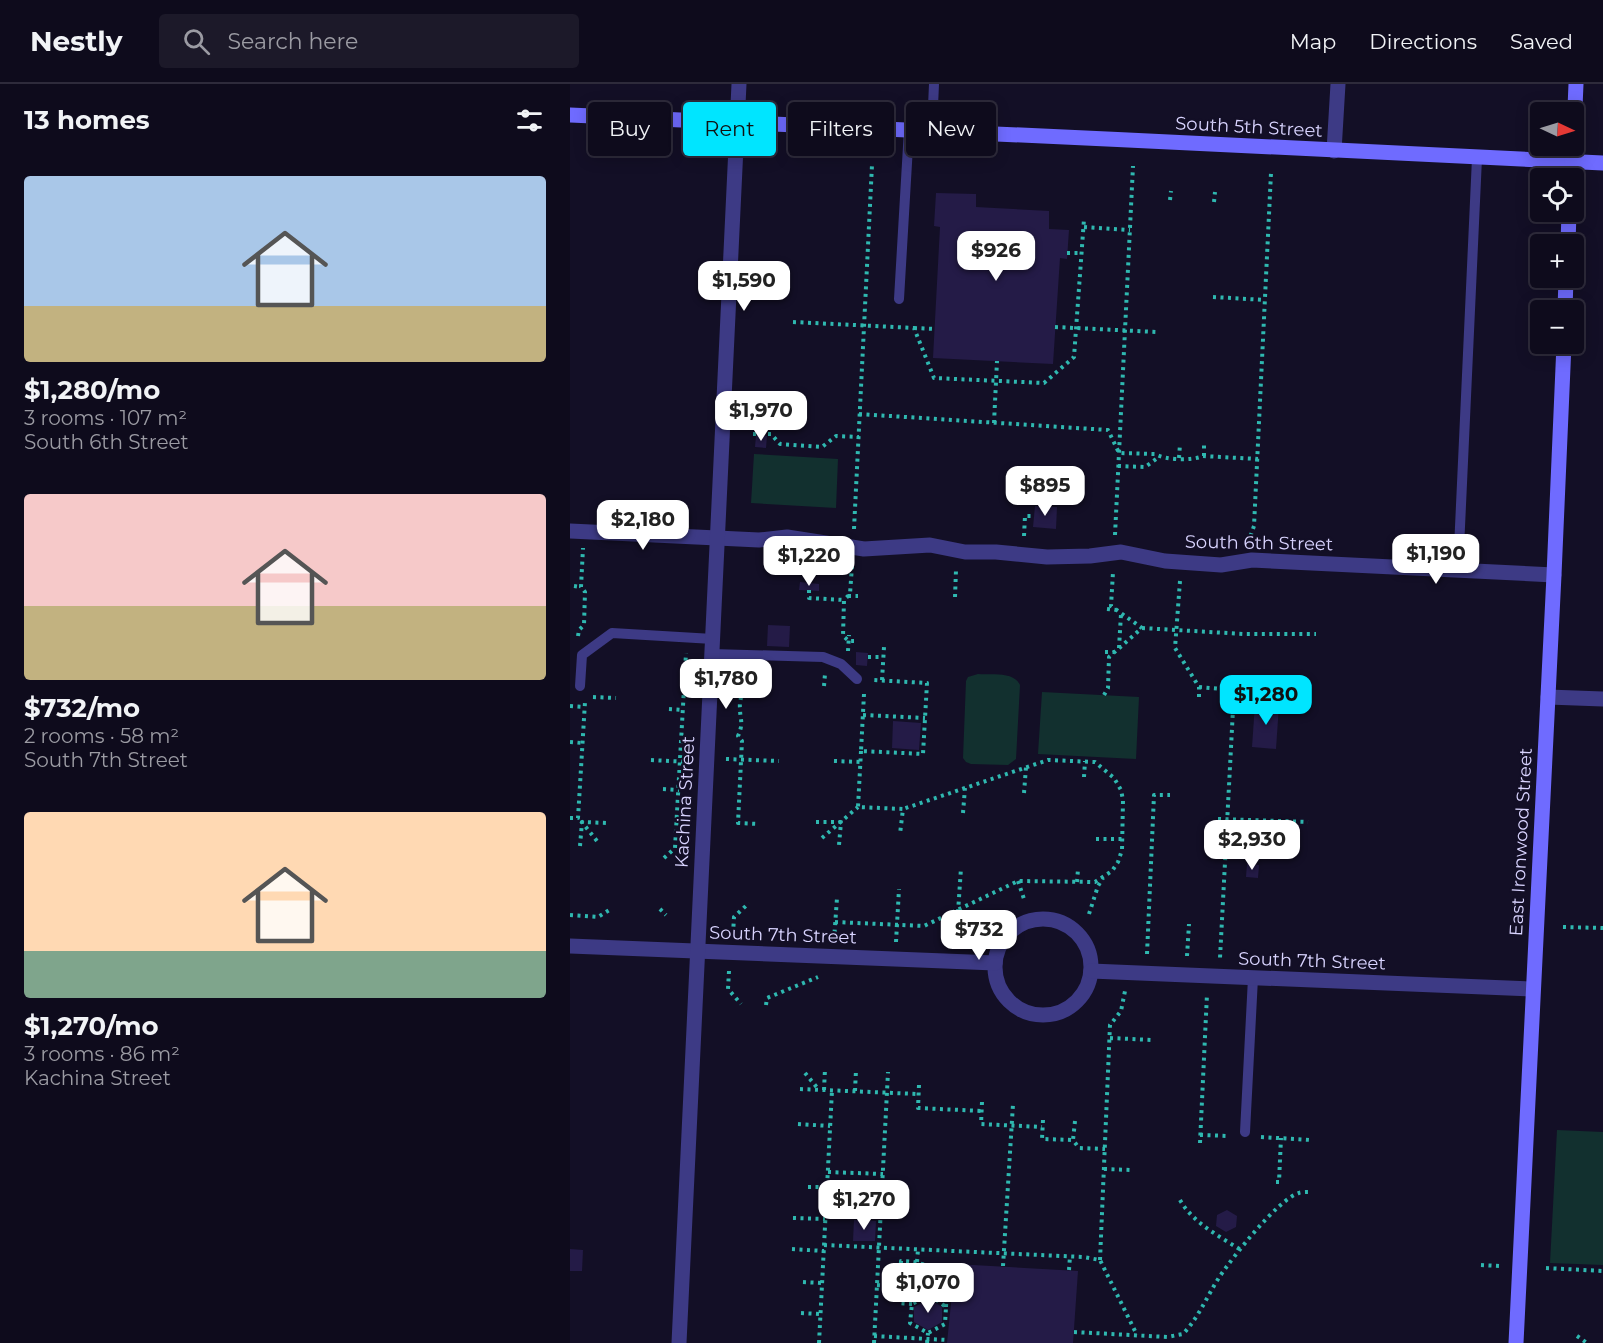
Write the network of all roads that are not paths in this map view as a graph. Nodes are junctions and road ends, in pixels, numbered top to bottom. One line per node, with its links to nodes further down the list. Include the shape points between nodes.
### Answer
1 (739, 84): 5 (street, Kachina Street)
2 (934, 84): 6 (lane)
3 (1338, 84): 13 (street)
4 (1576, 84): 7 (street)
5 (739, 102)
6 (933, 102)
7 (1575, 102)
8 (570, 115): 9 (street, South 5th Street)
9 (683, 119)
10 (776, 123): 11 (street, South 5th Street)
11 (906, 129)
12 (996, 133): 13 (street, South 5th Street)
13 (1334, 152): 17 (street, South 5th Street)
14 (736, 156): 24 (street, Kachina Street)
15 (907, 156): 21 (lane)
16 (1572, 156): 18 (street)
17 (1477, 158): 18 (street, South 5th Street); 25 (lane)
18 (1572, 162): 19 (street, South 5th Street); 20 (street)
19 (1603, 163)
20 (1572, 168)
21 (899, 299)
22 (1564, 354): 26 (street, East Ironwood Street)
23 (570, 531): 24 (street, South 6th Street)
24 (718, 538): 25 (street, South 6th Street, via 787,537 853,547 930,545 957,551 1047,557 1121,552 1221,565 1247,561 1320,562); 27 (street, Kachina Street)
25 (1458, 570): 26 (street, South 6th Street)
26 (1554, 575): 30 (street, East Ironwood Street)
27 (712, 646): 28 (lane, via 833,660); 29 (lane, via 687,637 612,633 582,655); 33 (street, Kachina Street)
28 (861, 679)
29 (580, 686)
30 (1548, 697): 31 (street); 37 (street, East Ironwood Street)
31 (1603, 699)
32 (570, 946): 33 (street, South 7th Street)
33 (697, 951): 34 (street, South 7th Street); 39 (street, Kachina Street)
34 (995, 963): 35 (street, via 998,948 1007,935 1032,920 1047,919 1062,922 1084,942); 35 (street, via 996,980 1003,995 1015,1007 1047,1016 1077,1001 1087,988)
35 (1091, 971): 36 (street, South 7th Street)
36 (1253, 978): 37 (street, South 7th Street); 38 (lane)
37 (1532, 989): 40 (street, East Ironwood Street)
38 (1245, 1132)
39 (679, 1343)
40 (1516, 1343)

